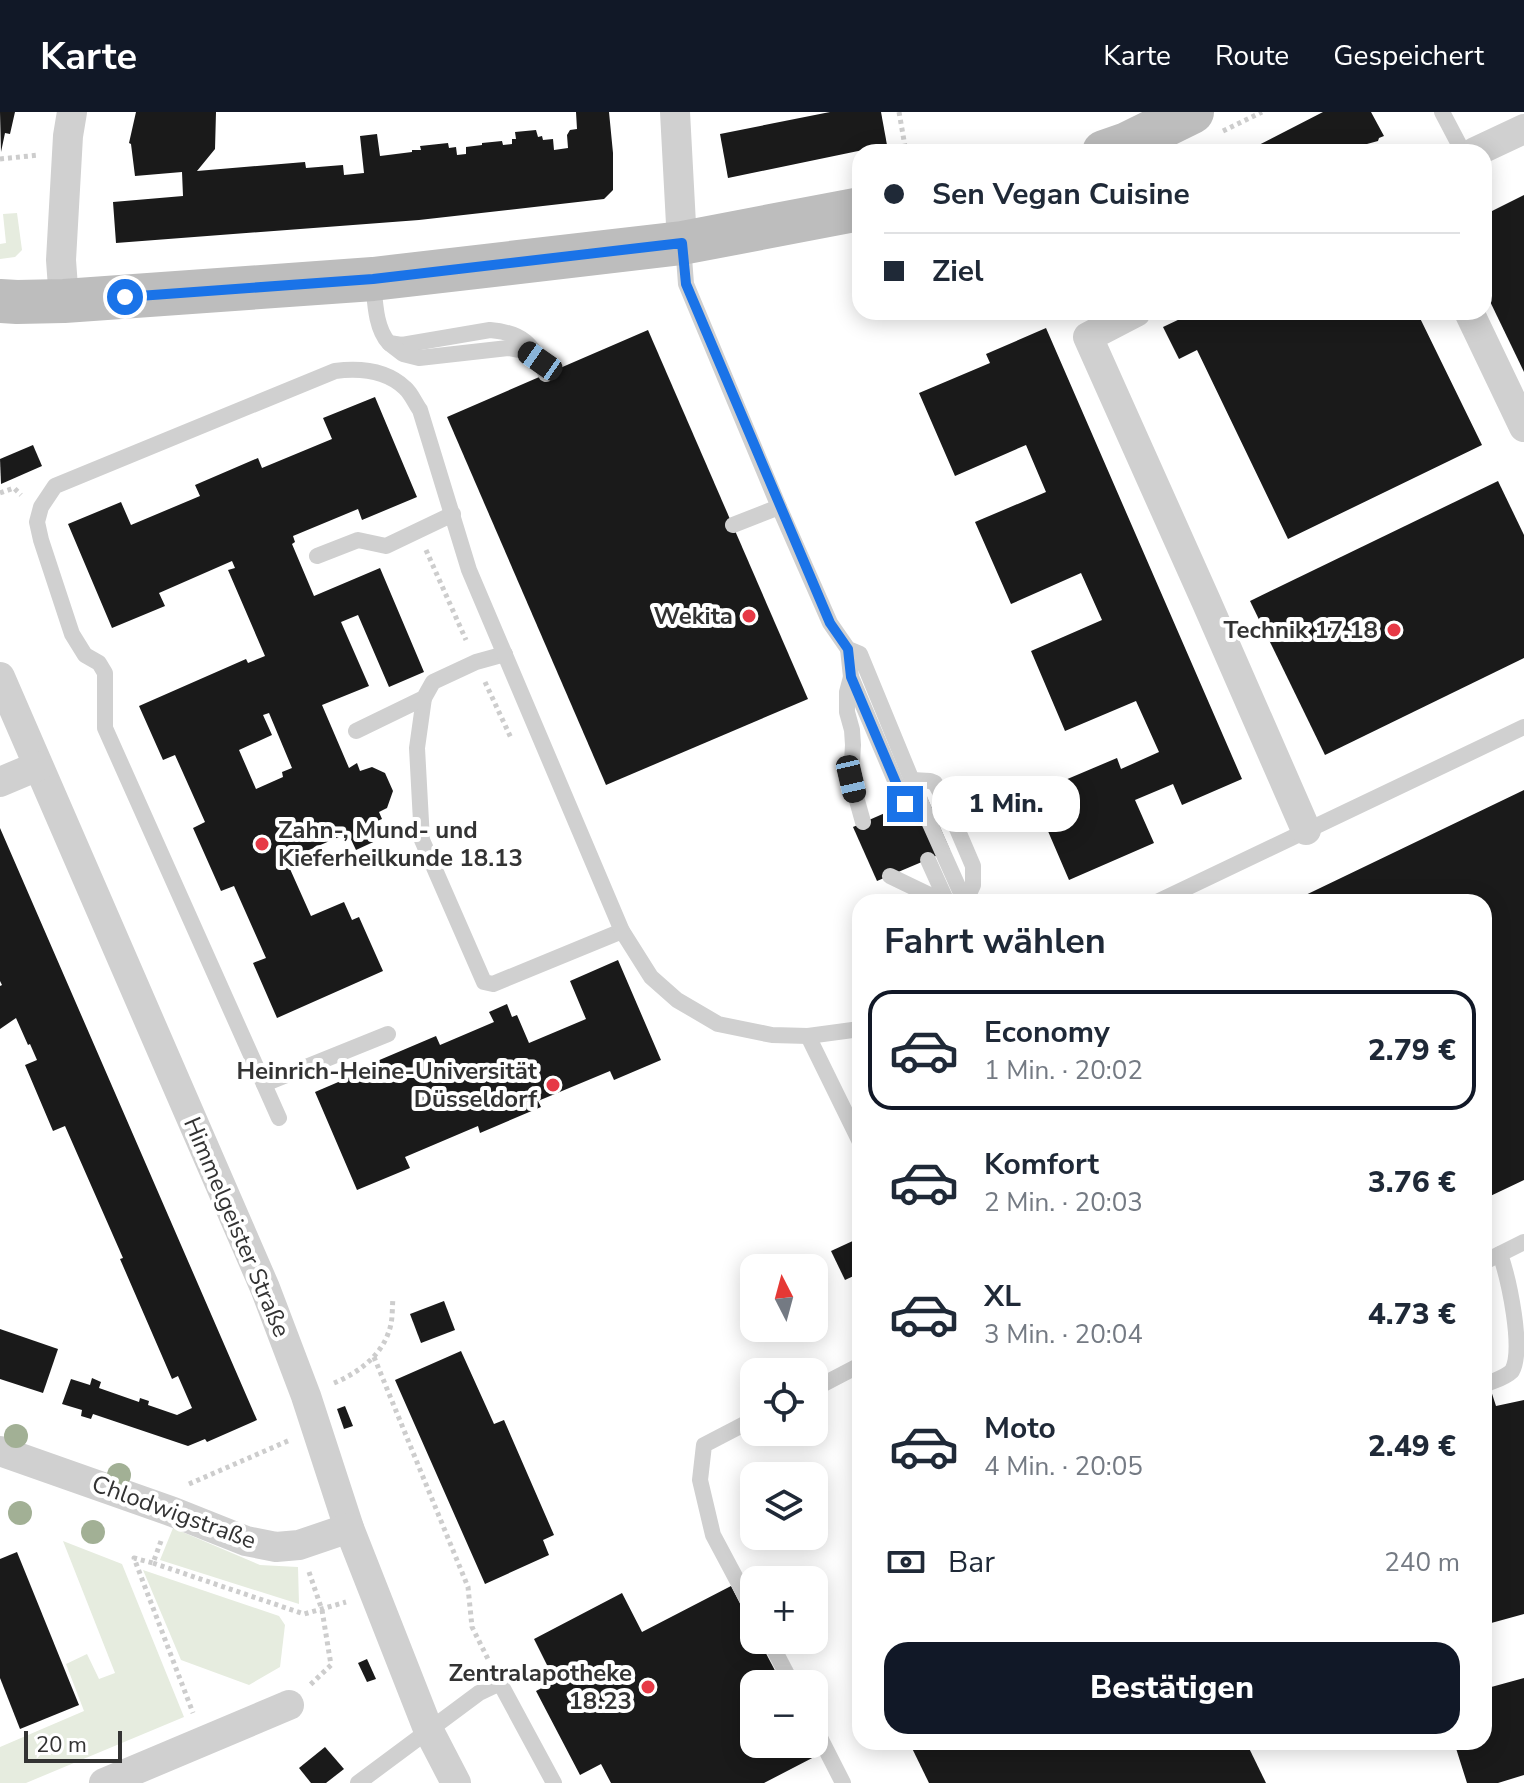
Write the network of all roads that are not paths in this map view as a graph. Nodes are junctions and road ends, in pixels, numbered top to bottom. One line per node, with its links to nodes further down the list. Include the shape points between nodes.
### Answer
1 (72, 112): 13 (street, via 61,260)
2 (675, 112): 10 (street)
3 (1192, 112): 6 (street)
4 (1442, 112): 7 (lane)
5 (1524, 129): 8 (street)
6 (1127, 144)
7 (1459, 144)
8 (1492, 144)
9 (852, 211): 10 (street)
10 (682, 243): 11 (street); 18 (lane, via 686,284)
11 (373, 279): 13 (street); 16 (lane, via 384,338 403,354 419,358 508,348 525,351)
12 (0, 301): 13 (street)
13 (64, 301)
14 (1121, 320): 34 (street, via 1088,337)
15 (1473, 320): 17 (street)
16 (543, 368)
17 (1524, 427)
18 (779, 507): 20 (lane); 22 (lane, via 830,623)
19 (453, 514): 21 (lane, via 386,546 358,540); 23 (lane, via 469,570); 46 (lane, via 420,410 407,389 388,376 357,369 335,371 55,486 41,507 41,540 72,634 105,673 105,728)
20 (733, 525)
21 (317, 556)
22 (848, 649): 25 (lane); 30 (lane, via 860,654)
23 (505, 654): 26 (lane, via 433,682); 42 (lane)
24 (0, 677): 29 (street, Himmelgeister Straße)
25 (851, 677): 32 (lane); 33 (lane, via 851,779)
26 (424, 698): 28 (lane); 42 (lane, via 417,748 422,840 484,982 493,984)
27 (1524, 727): 34 (lane)
28 (356, 731)
29 (38, 766): 31 (street); 57 (street, Himmelgeister Straße, via 265,1288)
30 (912, 780): 39 (lane); 40 (lane, via 935,783 946,803 973,866)
31 (0, 782)
32 (905, 804)
33 (863, 822)
34 (1306, 830): 41 (lane)
35 (928, 860): 38 (lane)
36 (890, 876): 37 (lane)
37 (928, 894)
38 (942, 894)
39 (962, 894)
40 (969, 894)
41 (1174, 894)
42 (622, 931): 45 (lane, via 651,977 705,1018 772,1035)
43 (852, 1030): 45 (lane)
44 (388, 1034): 46 (lane)
45 (808, 1036): 48 (lane)
46 (264, 1084): 47 (lane)
47 (279, 1118)
48 (852, 1126)
49 (1524, 1242): 50 (lane)
50 (1500, 1254): 51 (lane); 54 (lane, via 1513,1288 1522,1346 1519,1363)
51 (1492, 1258)
52 (852, 1369): 53 (lane)
53 (828, 1382)
54 (1492, 1382)
55 (740, 1426): 58 (lane, via 704,1445 700,1480 713,1535)
56 (0, 1451): 57 (street, Chlodwigstraße, via 246,1541 299,1545)
57 (349, 1528): 60 (street, Himmelgeister Straße)
58 (740, 1586)
59 (289, 1705): 62 (street)
60 (428, 1729): 63 (lane); 64 (street, Himmelgeister Straße); 65 (lane, via 500,1683)
61 (828, 1754): 66 (lane)
62 (104, 1783)
63 (358, 1783)
64 (456, 1783)
65 (554, 1783)
66 (843, 1783)

